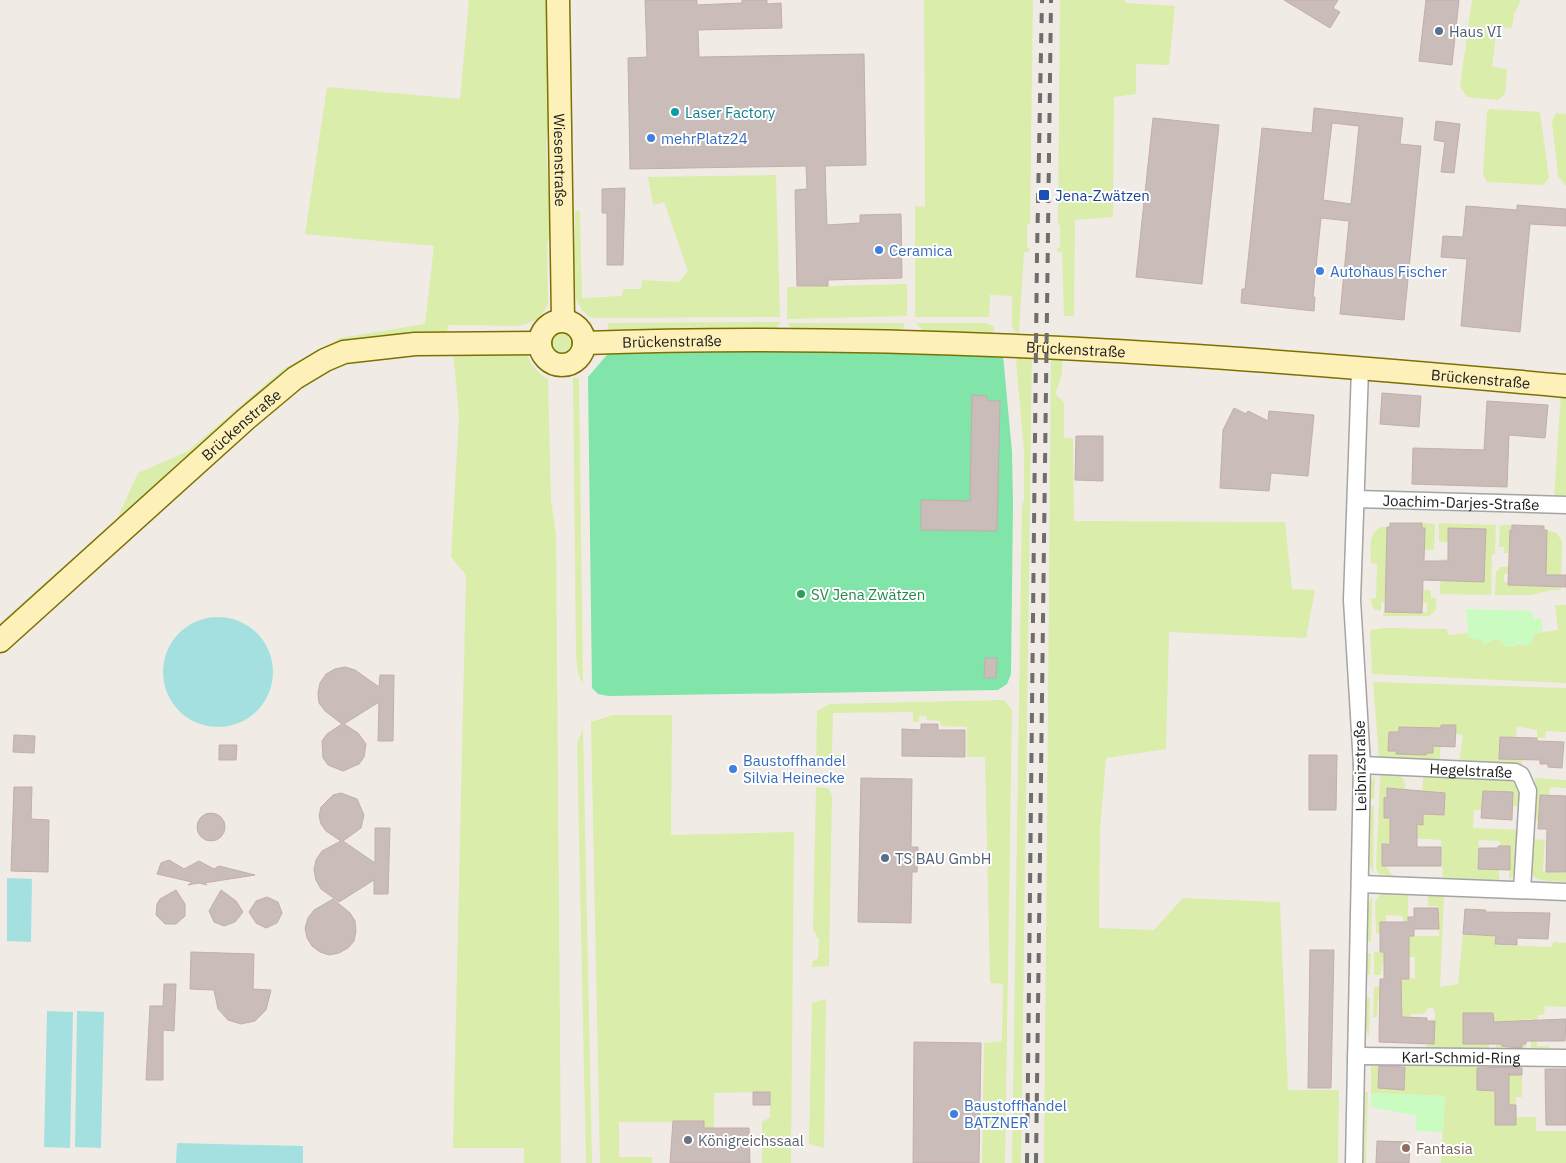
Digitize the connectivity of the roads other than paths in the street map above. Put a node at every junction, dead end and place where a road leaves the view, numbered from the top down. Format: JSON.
{"nodes":[{"id":1,"x":558,"y":0,"type":"edge"},
{"id":2,"x":563,"y":320,"type":"junction"},
{"id":3,"x":540,"y":343,"type":"junction"},
{"id":4,"x":584,"y":343,"type":"junction"},
{"id":5,"x":1360,"y":369,"type":"junction"},
{"id":6,"x":1566,"y":386,"type":"edge"},
{"id":7,"x":1356,"y":499,"type":"junction"},
{"id":8,"x":1566,"y":506,"type":"edge"},
{"id":9,"x":0,"y":640,"type":"edge"},
{"id":10,"x":1362,"y":765,"type":"junction"},
{"id":11,"x":1361,"y":884,"type":"junction"},
{"id":12,"x":1522,"y":890,"type":"junction"},
{"id":13,"x":1566,"y":892,"type":"edge"},
{"id":14,"x":1356,"y":1056,"type":"junction"},
{"id":15,"x":1566,"y":1058,"type":"edge"},
{"id":16,"x":1354,"y":1163,"type":"edge"}],
"edges":[{"from":1,"to":2,"type":"street","name":"Wiesenstraße"},
{"from":2,"to":3,"type":"street"},
{"from":2,"to":4,"type":"street"},
{"from":3,"to":4,"type":"street"},
{"from":3,"to":9,"type":"street","name":"Brückenstraße"},
{"from":4,"to":5,"type":"street","name":"Brückenstraße"},
{"from":5,"to":6,"type":"street","name":"Brückenstraße"},
{"from":5,"to":7,"type":"street","name":"Leibnizstraße"},
{"from":7,"to":8,"type":"street","name":"Joachim-Darjes-Straße"},
{"from":7,"to":10,"type":"street","name":"Leibnizstraße"},
{"from":10,"to":11,"type":"street","name":"Leibnizstraße"},
{"from":10,"to":12,"type":"street","name":"Hegelstraße"},
{"from":11,"to":12,"type":"street"},
{"from":11,"to":14,"type":"street","name":"Leibnizstraße"},
{"from":12,"to":13,"type":"street"},
{"from":14,"to":15,"type":"street","name":"Karl-Schmid-Ring"},
{"from":14,"to":16,"type":"street","name":"Leibnizstraße"}]}
